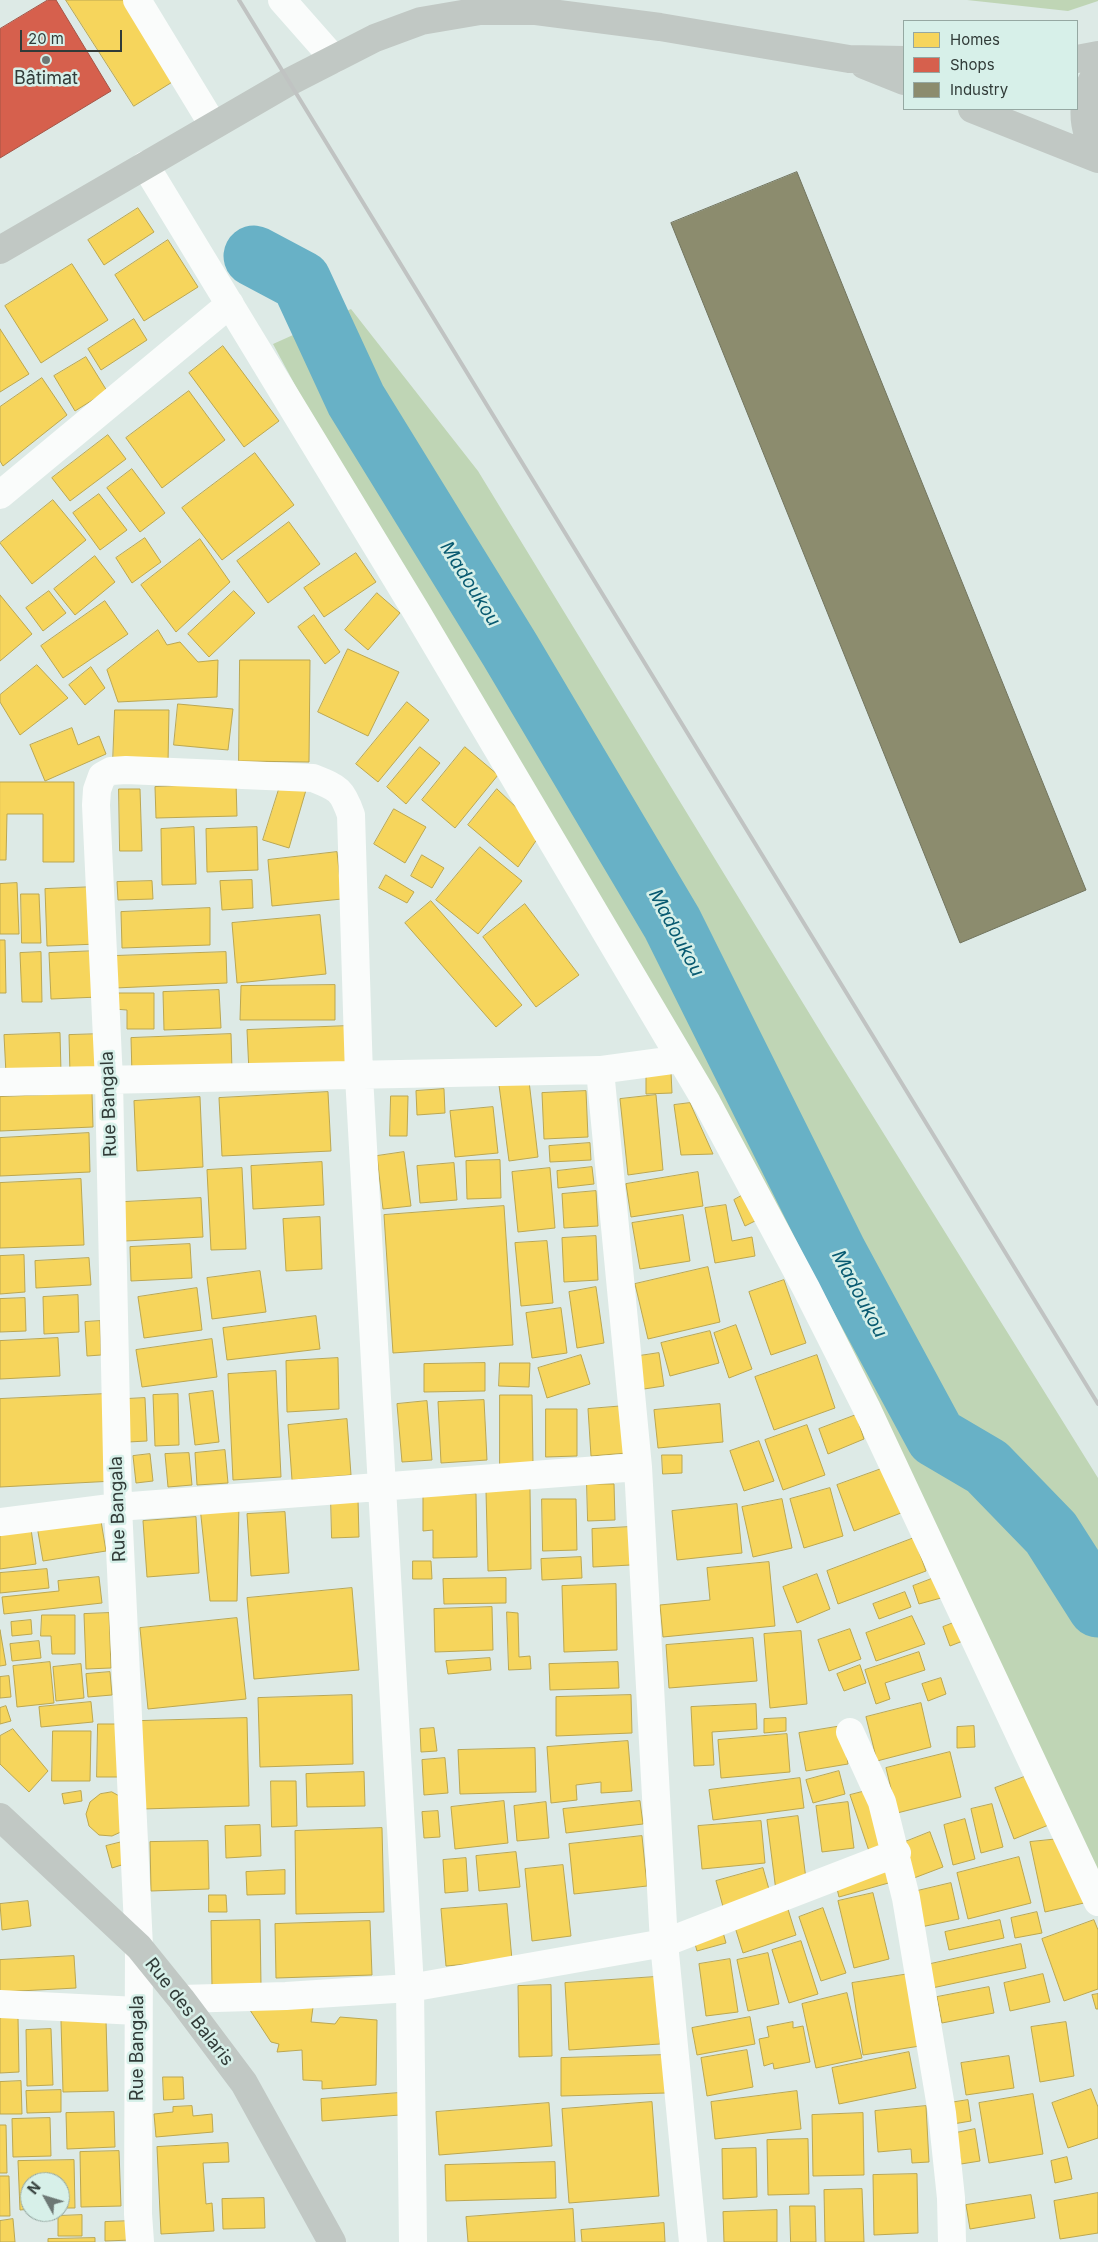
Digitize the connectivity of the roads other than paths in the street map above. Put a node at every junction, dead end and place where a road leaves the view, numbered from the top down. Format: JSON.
{"nodes":[{"id":1,"x":138,"y":0,"type":"edge"},
{"id":2,"x":282,"y":0,"type":"edge"},
{"id":3,"x":1098,"y":55,"type":"edge"},
{"id":4,"x":849,"y":59,"type":"junction"},
{"id":5,"x":1078,"y":59,"type":"edge"},
{"id":6,"x":334,"y":60,"type":"junction"},
{"id":7,"x":903,"y":60,"type":"edge"},
{"id":8,"x":1098,"y":71,"type":"edge"},
{"id":9,"x":903,"y":81,"type":"edge"},
{"id":10,"x":975,"y":110,"type":"edge"},
{"id":11,"x":213,"y":125,"type":"junction"},
{"id":12,"x":1098,"y":152,"type":"edge"},
{"id":13,"x":1098,"y":159,"type":"edge"},
{"id":14,"x":145,"y":165,"type":"junction"},
{"id":15,"x":0,"y":250,"type":"edge"},
{"id":16,"x":230,"y":304,"type":"junction"},
{"id":17,"x":0,"y":495,"type":"edge"},
{"id":18,"x":681,"y":1059,"type":"junction"},
{"id":19,"x":600,"y":1070,"type":"junction"},
{"id":20,"x":359,"y":1076,"type":"junction"},
{"id":21,"x":109,"y":1081,"type":"junction"},
{"id":22,"x":0,"y":1082,"type":"edge"},
{"id":23,"x":638,"y":1467,"type":"junction"},
{"id":24,"x":381,"y":1485,"type":"junction"},
{"id":25,"x":118,"y":1507,"type":"junction"},
{"id":26,"x":0,"y":1522,"type":"edge"},
{"id":27,"x":850,"y":1732,"type":"dead end"},
{"id":28,"x":0,"y":1817,"type":"edge"},
{"id":29,"x":897,"y":1853,"type":"junction"},
{"id":30,"x":1098,"y":1902,"type":"edge"},
{"id":31,"x":664,"y":1943,"type":"junction"},
{"id":32,"x":139,"y":1947,"type":"junction"},
{"id":33,"x":410,"y":1988,"type":"junction"},
{"id":34,"x":181,"y":1999,"type":"junction"},
{"id":35,"x":0,"y":2004,"type":"edge"},
{"id":36,"x":137,"y":2011,"type":"junction"},
{"id":37,"x":140,"y":2242,"type":"edge"},
{"id":38,"x":332,"y":2242,"type":"edge"},
{"id":39,"x":413,"y":2242,"type":"edge"},
{"id":40,"x":694,"y":2242,"type":"edge"},
{"id":41,"x":952,"y":2242,"type":"edge"}],
"edges":[{"from":1,"to":11,"type":"street"},
{"from":2,"to":6,"type":"street"},
{"from":3,"to":5,"type":"main road"},
{"from":4,"to":6,"type":"main road"},
{"from":4,"to":7,"type":"main road"},
{"from":4,"to":9,"type":"main road"},
{"from":6,"to":11,"type":"main road"},
{"from":8,"to":12,"type":"main road"},
{"from":10,"to":13,"type":"main road"},
{"from":11,"to":14,"type":"main road"},
{"from":14,"to":15,"type":"main road"},
{"from":14,"to":16,"type":"street"},
{"from":16,"to":17,"type":"street"},
{"from":16,"to":18,"type":"street"},
{"from":18,"to":19,"type":"street"},
{"from":18,"to":30,"type":"street"},
{"from":19,"to":20,"type":"street"},
{"from":19,"to":23,"type":"street"},
{"from":20,"to":21,"type":"street"},
{"from":20,"to":21,"type":"street","name":"Rue Bangala"},
{"from":20,"to":24,"type":"street"},
{"from":21,"to":22,"type":"street"},
{"from":21,"to":25,"type":"street","name":"Rue Bangala"},
{"from":23,"to":24,"type":"street"},
{"from":23,"to":31,"type":"street"},
{"from":24,"to":25,"type":"street"},
{"from":24,"to":33,"type":"street"},
{"from":25,"to":26,"type":"street"},
{"from":25,"to":32,"type":"street","name":"Rue Bangala"},
{"from":27,"to":29,"type":"street"},
{"from":28,"to":32,"type":"main road","name":"Rue des Balaris"},
{"from":29,"to":31,"type":"street"},
{"from":29,"to":41,"type":"street"},
{"from":31,"to":33,"type":"street"},
{"from":31,"to":40,"type":"street"},
{"from":32,"to":34,"type":"main road","name":"Rue des Balaris"},
{"from":32,"to":36,"type":"street","name":"Rue Bangala"},
{"from":33,"to":34,"type":"street"},
{"from":33,"to":39,"type":"street"},
{"from":34,"to":38,"type":"main road","name":"Rue des Balaris"},
{"from":35,"to":36,"type":"street"},
{"from":36,"to":37,"type":"street","name":"Rue Bangala"}]}
